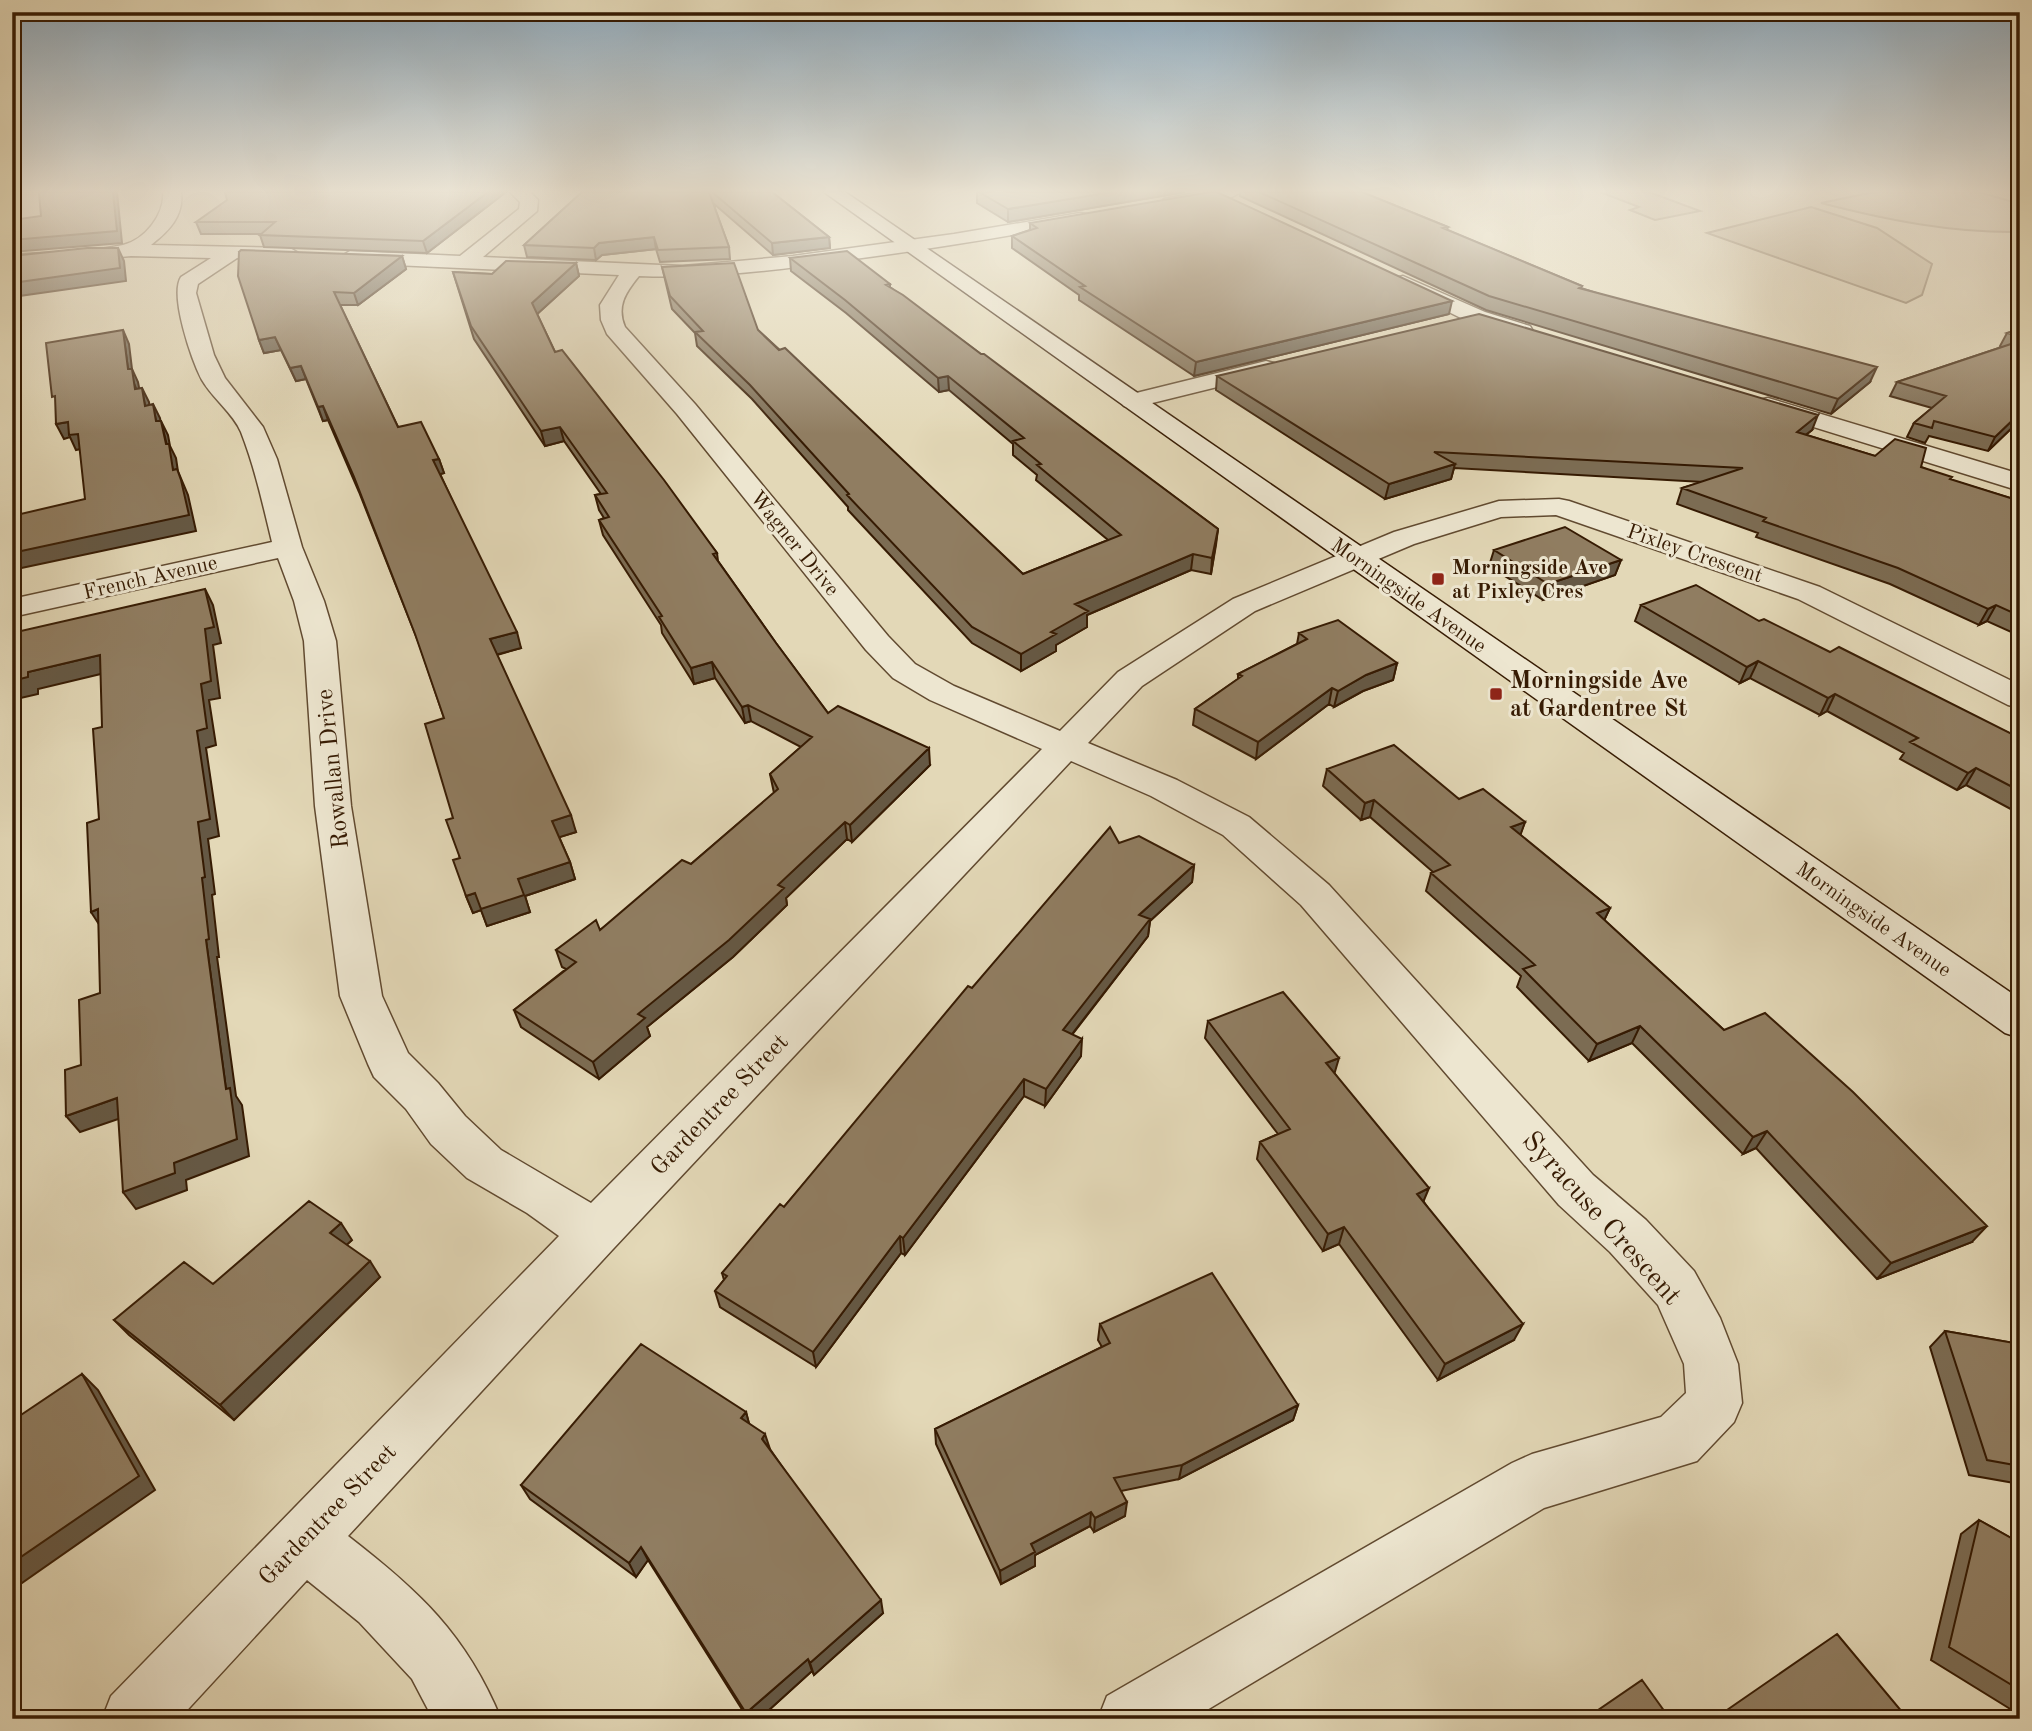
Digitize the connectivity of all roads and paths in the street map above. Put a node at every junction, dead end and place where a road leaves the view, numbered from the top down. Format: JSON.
{"nodes":[{"id":1,"x":201,"y":273,"type":"edge"},
{"id":2,"x":632,"y":273,"type":"edge"},
{"id":3,"x":947,"y":273,"type":"edge"},
{"id":4,"x":1384,"y":273,"type":"edge"},
{"id":5,"x":1477,"y":317,"type":"junction"},
{"id":6,"x":1448,"y":324,"type":"edge"},
{"id":7,"x":1544,"y":337,"type":"edge"},
{"id":8,"x":1289,"y":362,"type":"edge"},
{"id":9,"x":1745,"y":398,"type":"edge"},
{"id":10,"x":1132,"y":401,"type":"junction"},
{"id":11,"x":2020,"y":483,"type":"edge"},
{"id":12,"x":288,"y":547,"type":"junction"},
{"id":13,"x":1355,"y":557,"type":"junction"},
{"id":14,"x":12,"y":608,"type":"edge"},
{"id":15,"x":2020,"y":698,"type":"edge"},
{"id":16,"x":1065,"y":745,"type":"junction"},
{"id":17,"x":2020,"y":1021,"type":"edge"},
{"id":18,"x":595,"y":1233,"type":"junction"},
{"id":19,"x":304,"y":1539,"type":"junction"},
{"id":20,"x":134,"y":1719,"type":"edge"},
{"id":21,"x":469,"y":1719,"type":"edge"},
{"id":22,"x":1130,"y":1719,"type":"edge"}],
"edges":[{"from":1,"to":12,"type":"street","name":"Rowallan Drive"},
{"from":2,"to":16,"type":"street","name":"Wagner Drive"},
{"from":3,"to":10,"type":"street","name":"Morningside Avenue"},
{"from":4,"to":5,"type":"street"},
{"from":5,"to":6,"type":"street"},
{"from":5,"to":7,"type":"street"},
{"from":8,"to":10,"type":"street"},
{"from":9,"to":11,"type":"street"},
{"from":10,"to":13,"type":"street","name":"Morningside Avenue"},
{"from":12,"to":14,"type":"street","name":"French Avenue"},
{"from":12,"to":18,"type":"street","name":"Rowallan Drive"},
{"from":13,"to":15,"type":"street","name":"Pixley Crescent"},
{"from":13,"to":16,"type":"street","name":"Gardentree Street"},
{"from":13,"to":17,"type":"street","name":"Morningside Avenue"},
{"from":16,"to":18,"type":"street","name":"Gardentree Street"},
{"from":16,"to":22,"type":"street","name":"Syracuse Crescent"},
{"from":18,"to":19,"type":"street","name":"Gardentree Street"},
{"from":19,"to":20,"type":"street","name":"Gardentree Street"},
{"from":19,"to":21,"type":"street"}]}
